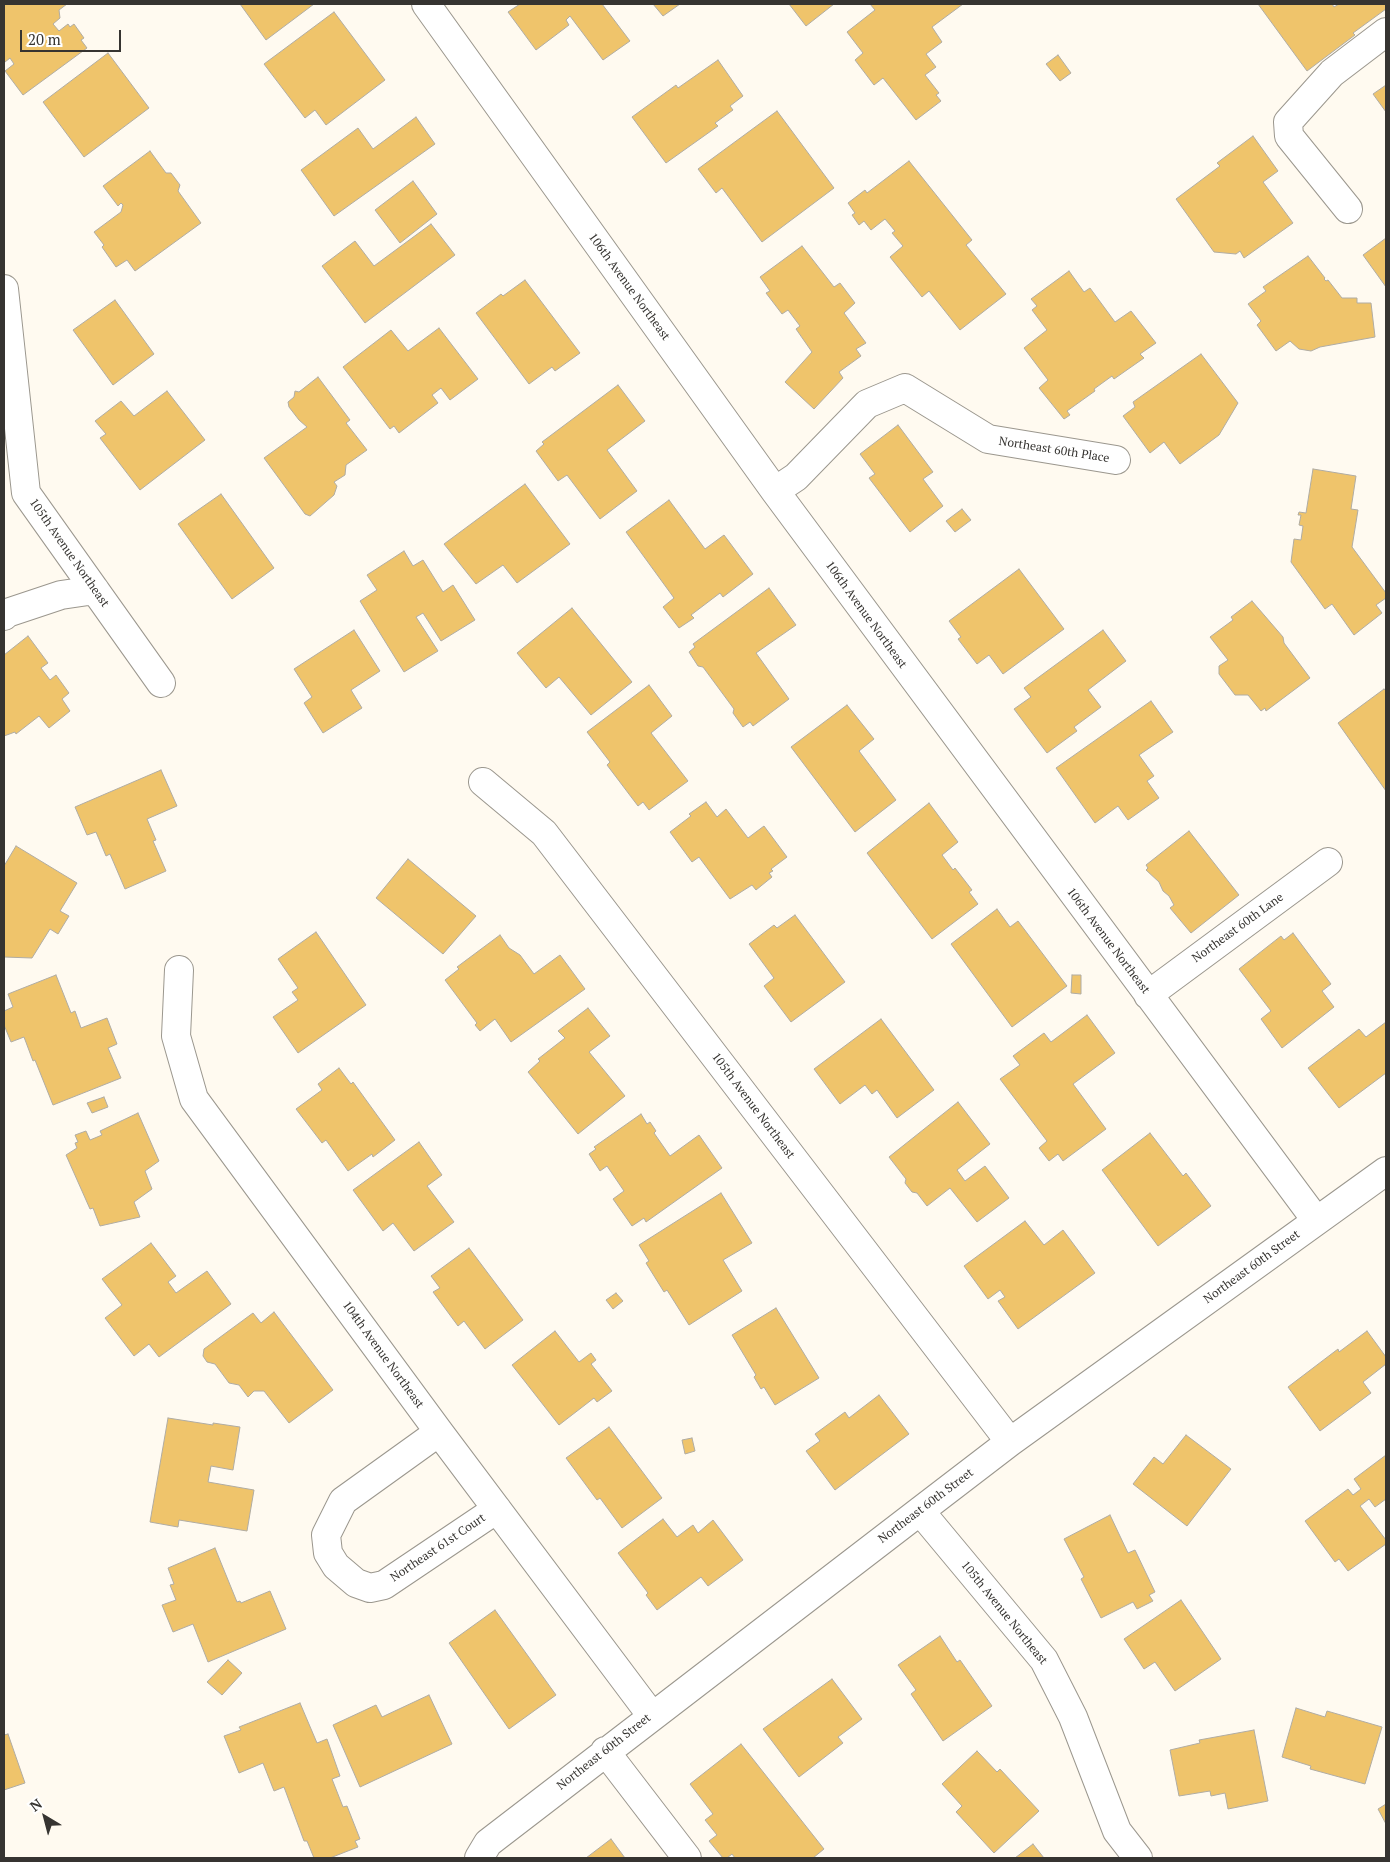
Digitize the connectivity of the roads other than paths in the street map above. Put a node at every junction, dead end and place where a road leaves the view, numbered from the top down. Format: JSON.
{"nodes":[{"id":1,"x":426,"y":4,"type":"edge"},
{"id":2,"x":1386,"y":32,"type":"edge"},
{"id":3,"x":1348,"y":209,"type":"dead end"},
{"id":4,"x":4,"y":289,"type":"edge"},
{"id":5,"x":1116,"y":460,"type":"dead end"},
{"id":6,"x":775,"y":491,"type":"junction"},
{"id":7,"x":95,"y":590,"type":"junction"},
{"id":8,"x":4,"y":616,"type":"edge"},
{"id":9,"x":161,"y":683,"type":"dead end"},
{"id":10,"x":483,"y":782,"type":"dead end"},
{"id":11,"x":1328,"y":862,"type":"dead end"},
{"id":12,"x":179,"y":970,"type":"dead end"},
{"id":13,"x":1148,"y":995,"type":"junction"},
{"id":14,"x":1386,"y":1171,"type":"edge"},
{"id":15,"x":1316,"y":1220,"type":"junction"},
{"id":16,"x":439,"y":1432,"type":"junction"},
{"id":17,"x":1010,"y":1442,"type":"junction"},
{"id":18,"x":497,"y":1509,"type":"junction"},
{"id":19,"x":920,"y":1511,"type":"junction"},
{"id":20,"x":652,"y":1716,"type":"junction"},
{"id":21,"x":605,"y":1752,"type":"junction"},
{"id":22,"x":479,"y":1858,"type":"edge"},
{"id":23,"x":687,"y":1858,"type":"edge"},
{"id":24,"x":1138,"y":1858,"type":"edge"}],
"edges":[{"from":1,"to":6,"type":"street","name":"106th Avenue Northeast"},
{"from":2,"to":3,"type":"street"},
{"from":4,"to":7,"type":"street","name":"105th Avenue Northeast"},
{"from":5,"to":6,"type":"street","name":"Northeast 60th Place"},
{"from":6,"to":13,"type":"street","name":"106th Avenue Northeast"},
{"from":7,"to":8,"type":"street"},
{"from":7,"to":9,"type":"street","name":"105th Avenue Northeast"},
{"from":10,"to":17,"type":"street","name":"105th Avenue Northeast"},
{"from":11,"to":13,"type":"street","name":"Northeast 60th Lane"},
{"from":12,"to":16,"type":"street","name":"104th Avenue Northeast"},
{"from":13,"to":15,"type":"street","name":"106th Avenue Northeast"},
{"from":14,"to":15,"type":"street","name":"Northeast 60th Street"},
{"from":15,"to":17,"type":"street","name":"Northeast 60th Street"},
{"from":16,"to":18,"type":"street","name":"104th Avenue Northeast"},
{"from":16,"to":18,"type":"street","name":"Northeast 61st Court"},
{"from":17,"to":19,"type":"street","name":"Northeast 60th Street"},
{"from":18,"to":20,"type":"street","name":"104th Avenue Northeast"},
{"from":19,"to":20,"type":"street","name":"Northeast 60th Street"},
{"from":19,"to":24,"type":"street","name":"105th Avenue Northeast"},
{"from":20,"to":21,"type":"street","name":"Northeast 60th Street"},
{"from":21,"to":22,"type":"street","name":"Northeast 60th Street"},
{"from":21,"to":23,"type":"street"}]}
